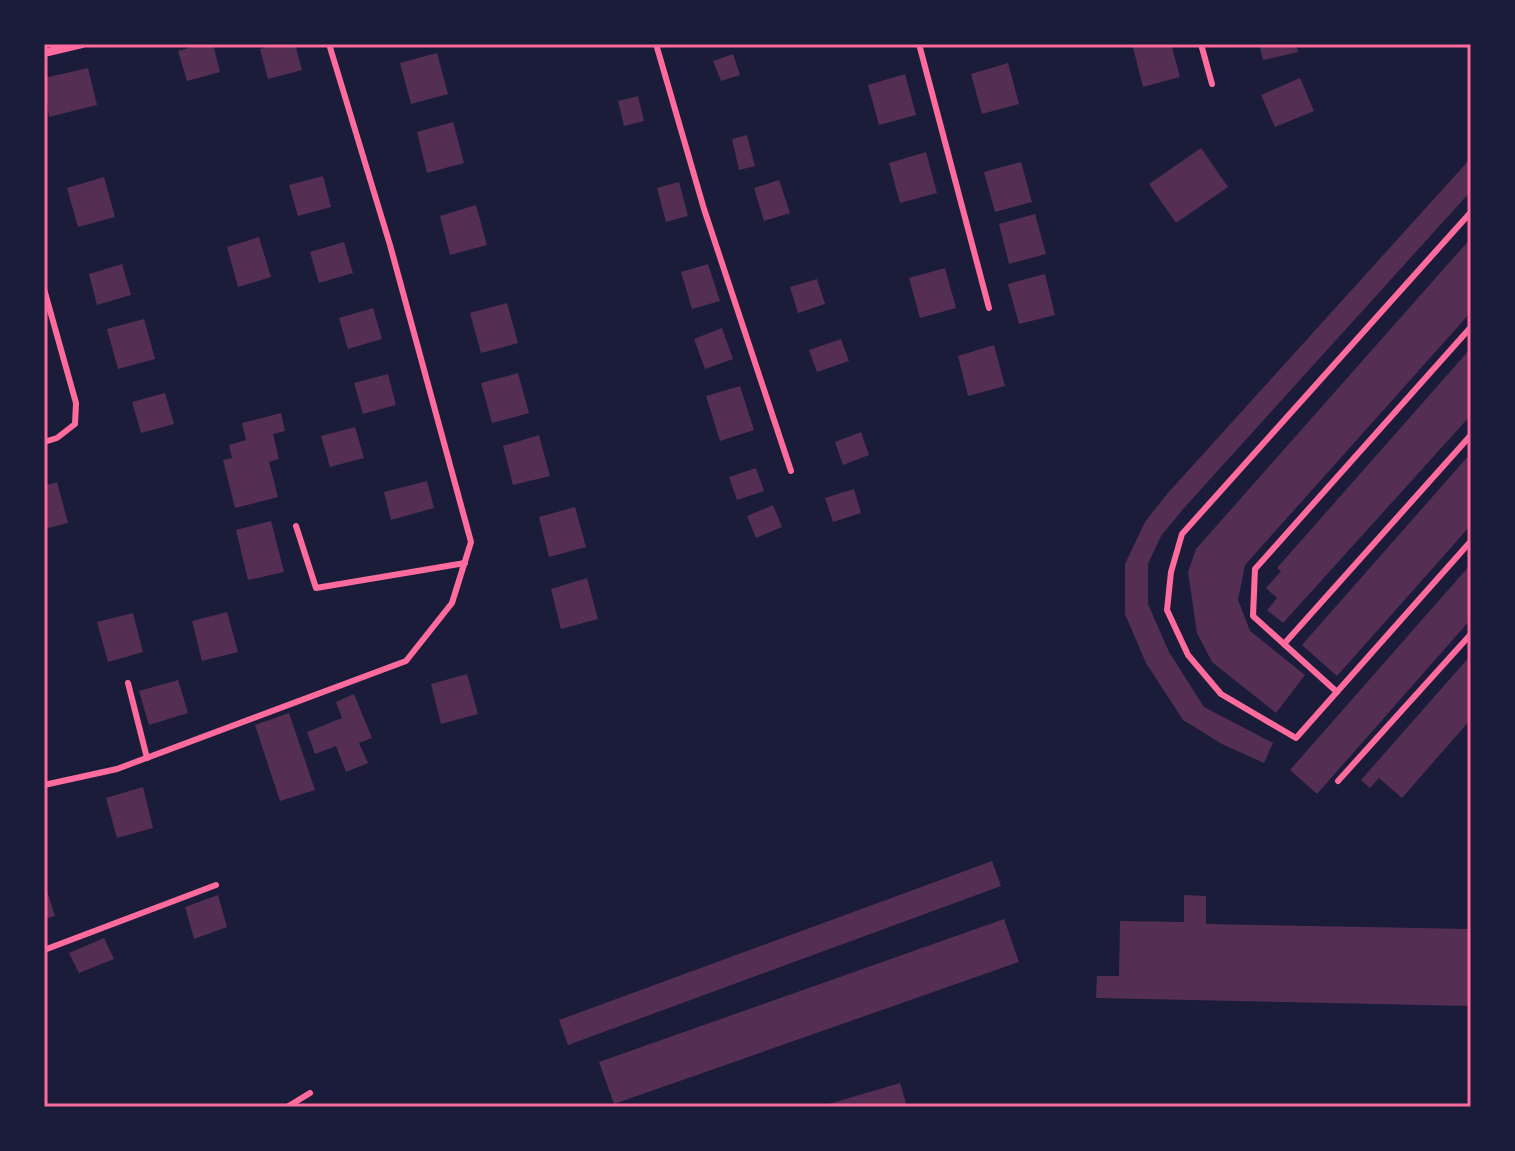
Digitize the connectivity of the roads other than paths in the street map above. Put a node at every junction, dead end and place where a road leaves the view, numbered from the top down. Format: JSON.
{"nodes":[{"id":1,"x":82,"y":44,"type":"edge"},
{"id":2,"x":329,"y":44,"type":"edge"},
{"id":3,"x":656,"y":44,"type":"edge"},
{"id":4,"x":919,"y":44,"type":"edge"},
{"id":5,"x":1201,"y":44,"type":"edge"},
{"id":6,"x":44,"y":53,"type":"edge"},
{"id":7,"x":1212,"y":84,"type":"dead end"},
{"id":8,"x":1471,"y":212,"type":"edge"},
{"id":9,"x":44,"y":289,"type":"edge"},
{"id":10,"x":989,"y":308,"type":"dead end"},
{"id":11,"x":1471,"y":327,"type":"edge"},
{"id":12,"x":1471,"y":435,"type":"edge"},
{"id":13,"x":44,"y":442,"type":"edge"},
{"id":14,"x":791,"y":471,"type":"dead end"},
{"id":15,"x":296,"y":526,"type":"dead end"},
{"id":16,"x":1471,"y":541,"type":"edge"},
{"id":17,"x":465,"y":563,"type":"junction"},
{"id":18,"x":1471,"y":634,"type":"edge"},
{"id":19,"x":1284,"y":644,"type":"junction"},
{"id":20,"x":128,"y":683,"type":"dead end"},
{"id":21,"x":1337,"y":692,"type":"junction"},
{"id":22,"x":147,"y":758,"type":"junction"},
{"id":23,"x":1338,"y":781,"type":"dead end"},
{"id":24,"x":44,"y":785,"type":"edge"},
{"id":25,"x":216,"y":885,"type":"dead end"},
{"id":26,"x":44,"y":950,"type":"edge"},
{"id":27,"x":310,"y":1093,"type":"dead end"},
{"id":28,"x":287,"y":1107,"type":"edge"}],
"edges":[{"from":1,"to":6,"type":"street"},
{"from":2,"to":17,"type":"lane"},
{"from":3,"to":14,"type":"lane"},
{"from":4,"to":10,"type":"lane"},
{"from":5,"to":7,"type":"lane"},
{"from":8,"to":21,"type":"lane"},
{"from":9,"to":13,"type":"lane"},
{"from":11,"to":19,"type":"lane"},
{"from":12,"to":19,"type":"lane"},
{"from":15,"to":17,"type":"lane"},
{"from":16,"to":21,"type":"lane"},
{"from":17,"to":22,"type":"lane"},
{"from":18,"to":23,"type":"lane"},
{"from":19,"to":21,"type":"lane"},
{"from":20,"to":22,"type":"lane"},
{"from":22,"to":24,"type":"lane"},
{"from":25,"to":26,"type":"lane"},
{"from":27,"to":28,"type":"lane"}]}
